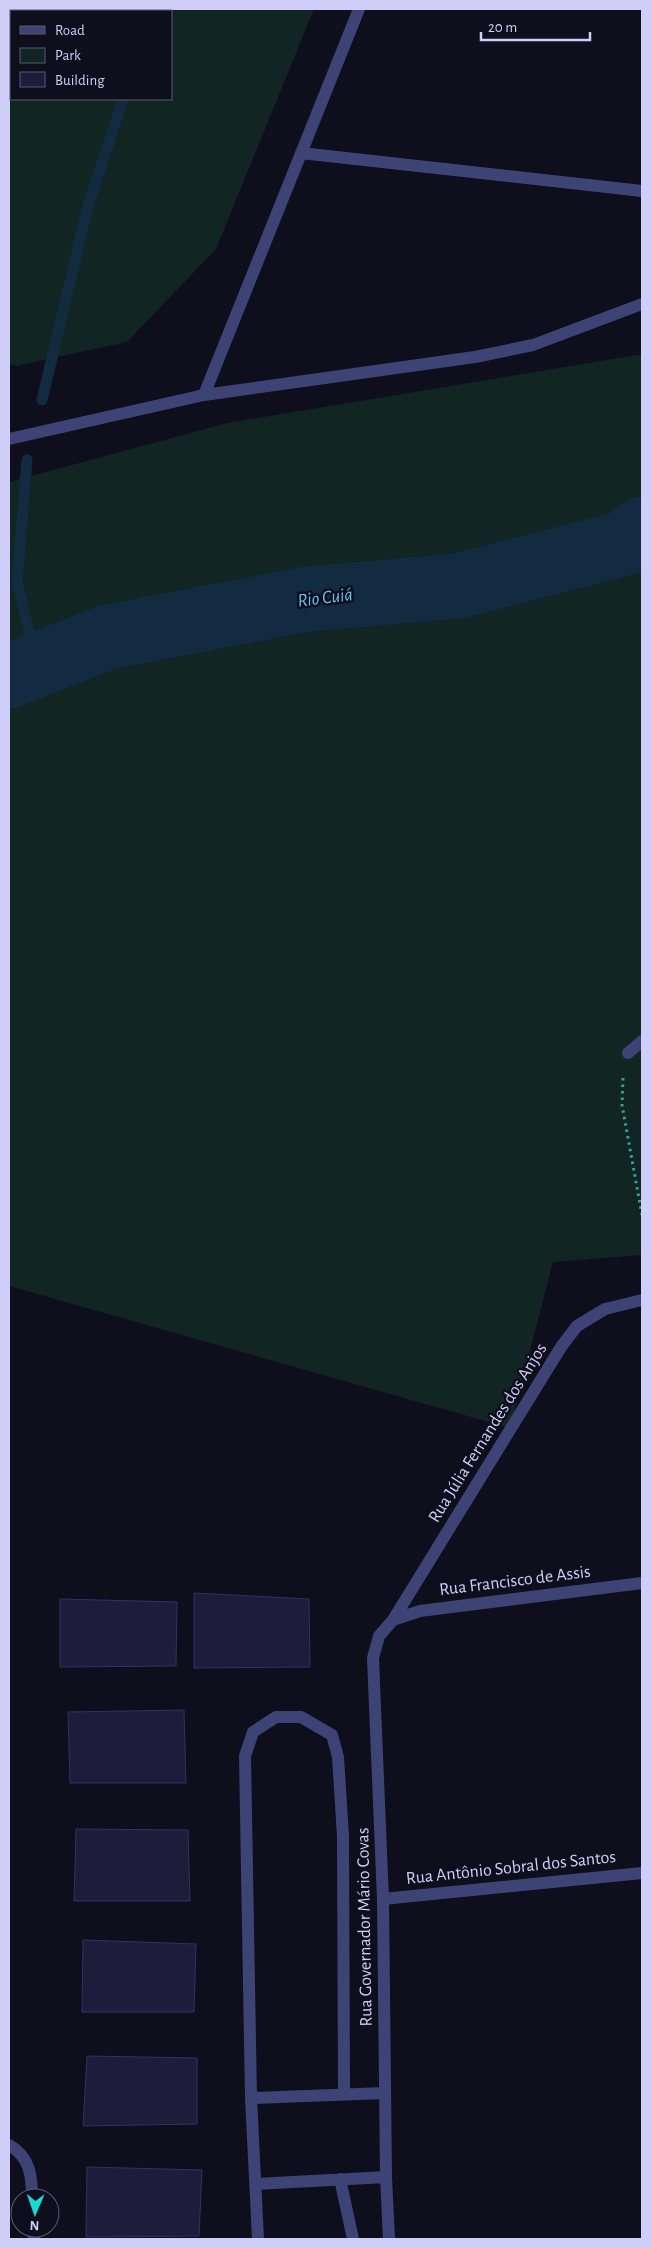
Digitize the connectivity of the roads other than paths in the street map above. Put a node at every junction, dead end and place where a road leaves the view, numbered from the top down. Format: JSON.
{"nodes":[{"id":1,"x":359,"y":9,"type":"edge"},
{"id":2,"x":301,"y":153,"type":"junction"},
{"id":3,"x":642,"y":191,"type":"edge"},
{"id":4,"x":642,"y":304,"type":"edge"},
{"id":5,"x":204,"y":395,"type":"junction"},
{"id":6,"x":9,"y":439,"type":"edge"},
{"id":7,"x":642,"y":1041,"type":"edge"},
{"id":8,"x":628,"y":1053,"type":"road end"},
{"id":9,"x":642,"y":1300,"type":"edge"},
{"id":10,"x":642,"y":1582,"type":"edge"},
{"id":11,"x":393,"y":1620,"type":"junction"},
{"id":12,"x":642,"y":1873,"type":"edge"},
{"id":13,"x":383,"y":1899,"type":"junction"},
{"id":14,"x":385,"y":2093,"type":"junction"},
{"id":15,"x":344,"y":2094,"type":"junction"},
{"id":16,"x":251,"y":2098,"type":"junction"},
{"id":17,"x":12,"y":2146,"type":"edge"},
{"id":18,"x":386,"y":2177,"type":"junction"},
{"id":19,"x":340,"y":2179,"type":"junction"},
{"id":20,"x":256,"y":2184,"type":"junction"},
{"id":21,"x":32,"y":2188,"type":"edge"},
{"id":22,"x":258,"y":2239,"type":"edge"},
{"id":23,"x":353,"y":2239,"type":"edge"},
{"id":24,"x":388,"y":2239,"type":"edge"}],
"edges":[{"from":1,"to":2,"type":"street"},
{"from":2,"to":3,"type":"street"},
{"from":2,"to":5,"type":"street"},
{"from":4,"to":5,"type":"street"},
{"from":5,"to":6,"type":"street"},
{"from":7,"to":8,"type":"street"},
{"from":9,"to":11,"type":"street","name":"Rua Júlia Fernandes dos Anjos"},
{"from":10,"to":11,"type":"street","name":"Rua Francisco de Assis"},
{"from":11,"to":13,"type":"street","name":"Rua Governador Mário Covas"},
{"from":12,"to":13,"type":"street","name":"Rua Antônio Sobral dos Santos"},
{"from":13,"to":14,"type":"street","name":"Rua Governador Mário Covas"},
{"from":14,"to":15,"type":"street"},
{"from":14,"to":18,"type":"street","name":"Rua Governador Mário Covas"},
{"from":15,"to":16,"type":"street"},
{"from":15,"to":16,"type":"street"},
{"from":16,"to":20,"type":"street"},
{"from":17,"to":21,"type":"street"},
{"from":18,"to":19,"type":"street"},
{"from":18,"to":24,"type":"street","name":"Rua Governador Mário Covas"},
{"from":19,"to":20,"type":"street"},
{"from":19,"to":23,"type":"street"},
{"from":20,"to":22,"type":"street"}]}
